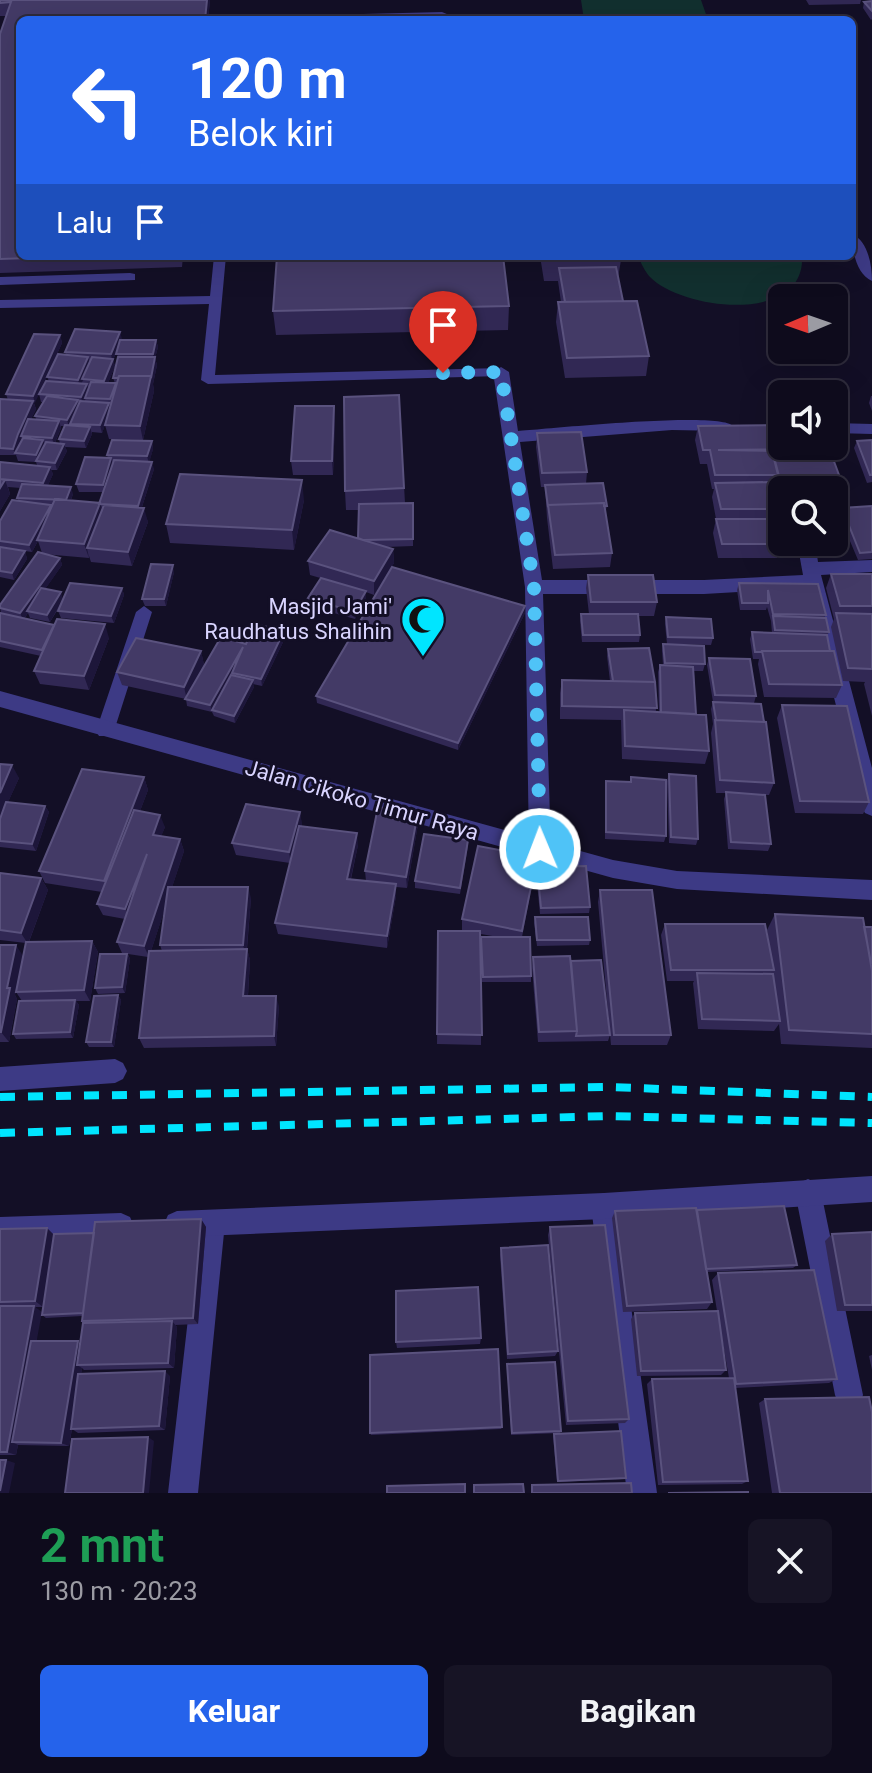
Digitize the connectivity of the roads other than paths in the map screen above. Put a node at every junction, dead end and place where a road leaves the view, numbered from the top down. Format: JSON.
{"nodes":[{"id":1,"x":402,"y":16,"type":"edge"},
{"id":2,"x":445,"y":16,"type":"edge"},
{"id":3,"x":856,"y":246,"type":"edge"},
{"id":4,"x":220,"y":260,"type":"edge"},
{"id":5,"x":130,"y":277,"type":"dead end"},
{"id":6,"x":872,"y":277,"type":"edge"},
{"id":7,"x":0,"y":281,"type":"edge"},
{"id":8,"x":216,"y":300,"type":"junction"},
{"id":9,"x":0,"y":304,"type":"edge"},
{"id":10,"x":501,"y":372,"type":"joint"},
{"id":11,"x":735,"y":427,"type":"edge"},
{"id":12,"x":848,"y":428,"type":"edge"},
{"id":13,"x":872,"y":429,"type":"edge"},
{"id":14,"x":509,"y":437,"type":"junction"},
{"id":15,"x":809,"y":556,"type":"edge"},
{"id":16,"x":872,"y":566,"type":"edge"},
{"id":17,"x":812,"y":575,"type":"junction"},
{"id":18,"x":534,"y":587,"type":"junction"},
{"id":19,"x":144,"y":612,"type":"edge"},
{"id":20,"x":0,"y":699,"type":"edge"},
{"id":21,"x":105,"y":731,"type":"junction"},
{"id":22,"x":872,"y":807,"type":"edge"},
{"id":23,"x":540,"y":849,"type":"junction"},
{"id":24,"x":872,"y":890,"type":"edge"},
{"id":25,"x":115,"y":1071,"type":"dead end"},
{"id":26,"x":0,"y":1079,"type":"edge"},
{"id":27,"x":872,"y":1189,"type":"edge"},
{"id":28,"x":808,"y":1192,"type":"junction"},
{"id":29,"x":604,"y":1206,"type":"junction"},
{"id":30,"x":212,"y":1223,"type":"junction"},
{"id":31,"x":0,"y":1230,"type":"edge"},
{"id":32,"x":849,"y":1395,"type":"edge"},
{"id":33,"x":183,"y":1493,"type":"edge"},
{"id":34,"x":642,"y":1493,"type":"edge"}],
"edges":[{"from":1,"to":2,"type":"lane"},
{"from":3,"to":6,"type":"street"},
{"from":4,"to":8,"type":"lane"},
{"from":5,"to":7,"type":"lane"},
{"from":8,"to":9,"type":"lane"},
{"from":8,"to":10,"type":"lane"},
{"from":10,"to":14,"type":"street"},
{"from":11,"to":14,"type":"street"},
{"from":12,"to":13,"type":"street"},
{"from":14,"to":18,"type":"street"},
{"from":15,"to":17,"type":"street"},
{"from":16,"to":17,"type":"street"},
{"from":17,"to":18,"type":"street"},
{"from":17,"to":22,"type":"street"},
{"from":18,"to":23,"type":"street"},
{"from":19,"to":21,"type":"lane"},
{"from":20,"to":21,"type":"street","name":"Jalan Cikoko Timur Raya"},
{"from":21,"to":23,"type":"street","name":"Jalan Cikoko Timur Raya"},
{"from":23,"to":24,"type":"street","name":"Jalan Cikoko Timur Raya"},
{"from":25,"to":26,"type":"street"},
{"from":27,"to":28,"type":"street"},
{"from":28,"to":29,"type":"street"},
{"from":28,"to":32,"type":"street"},
{"from":29,"to":30,"type":"street"},
{"from":29,"to":34,"type":"street"},
{"from":30,"to":31,"type":"street"},
{"from":30,"to":33,"type":"street"}]}
